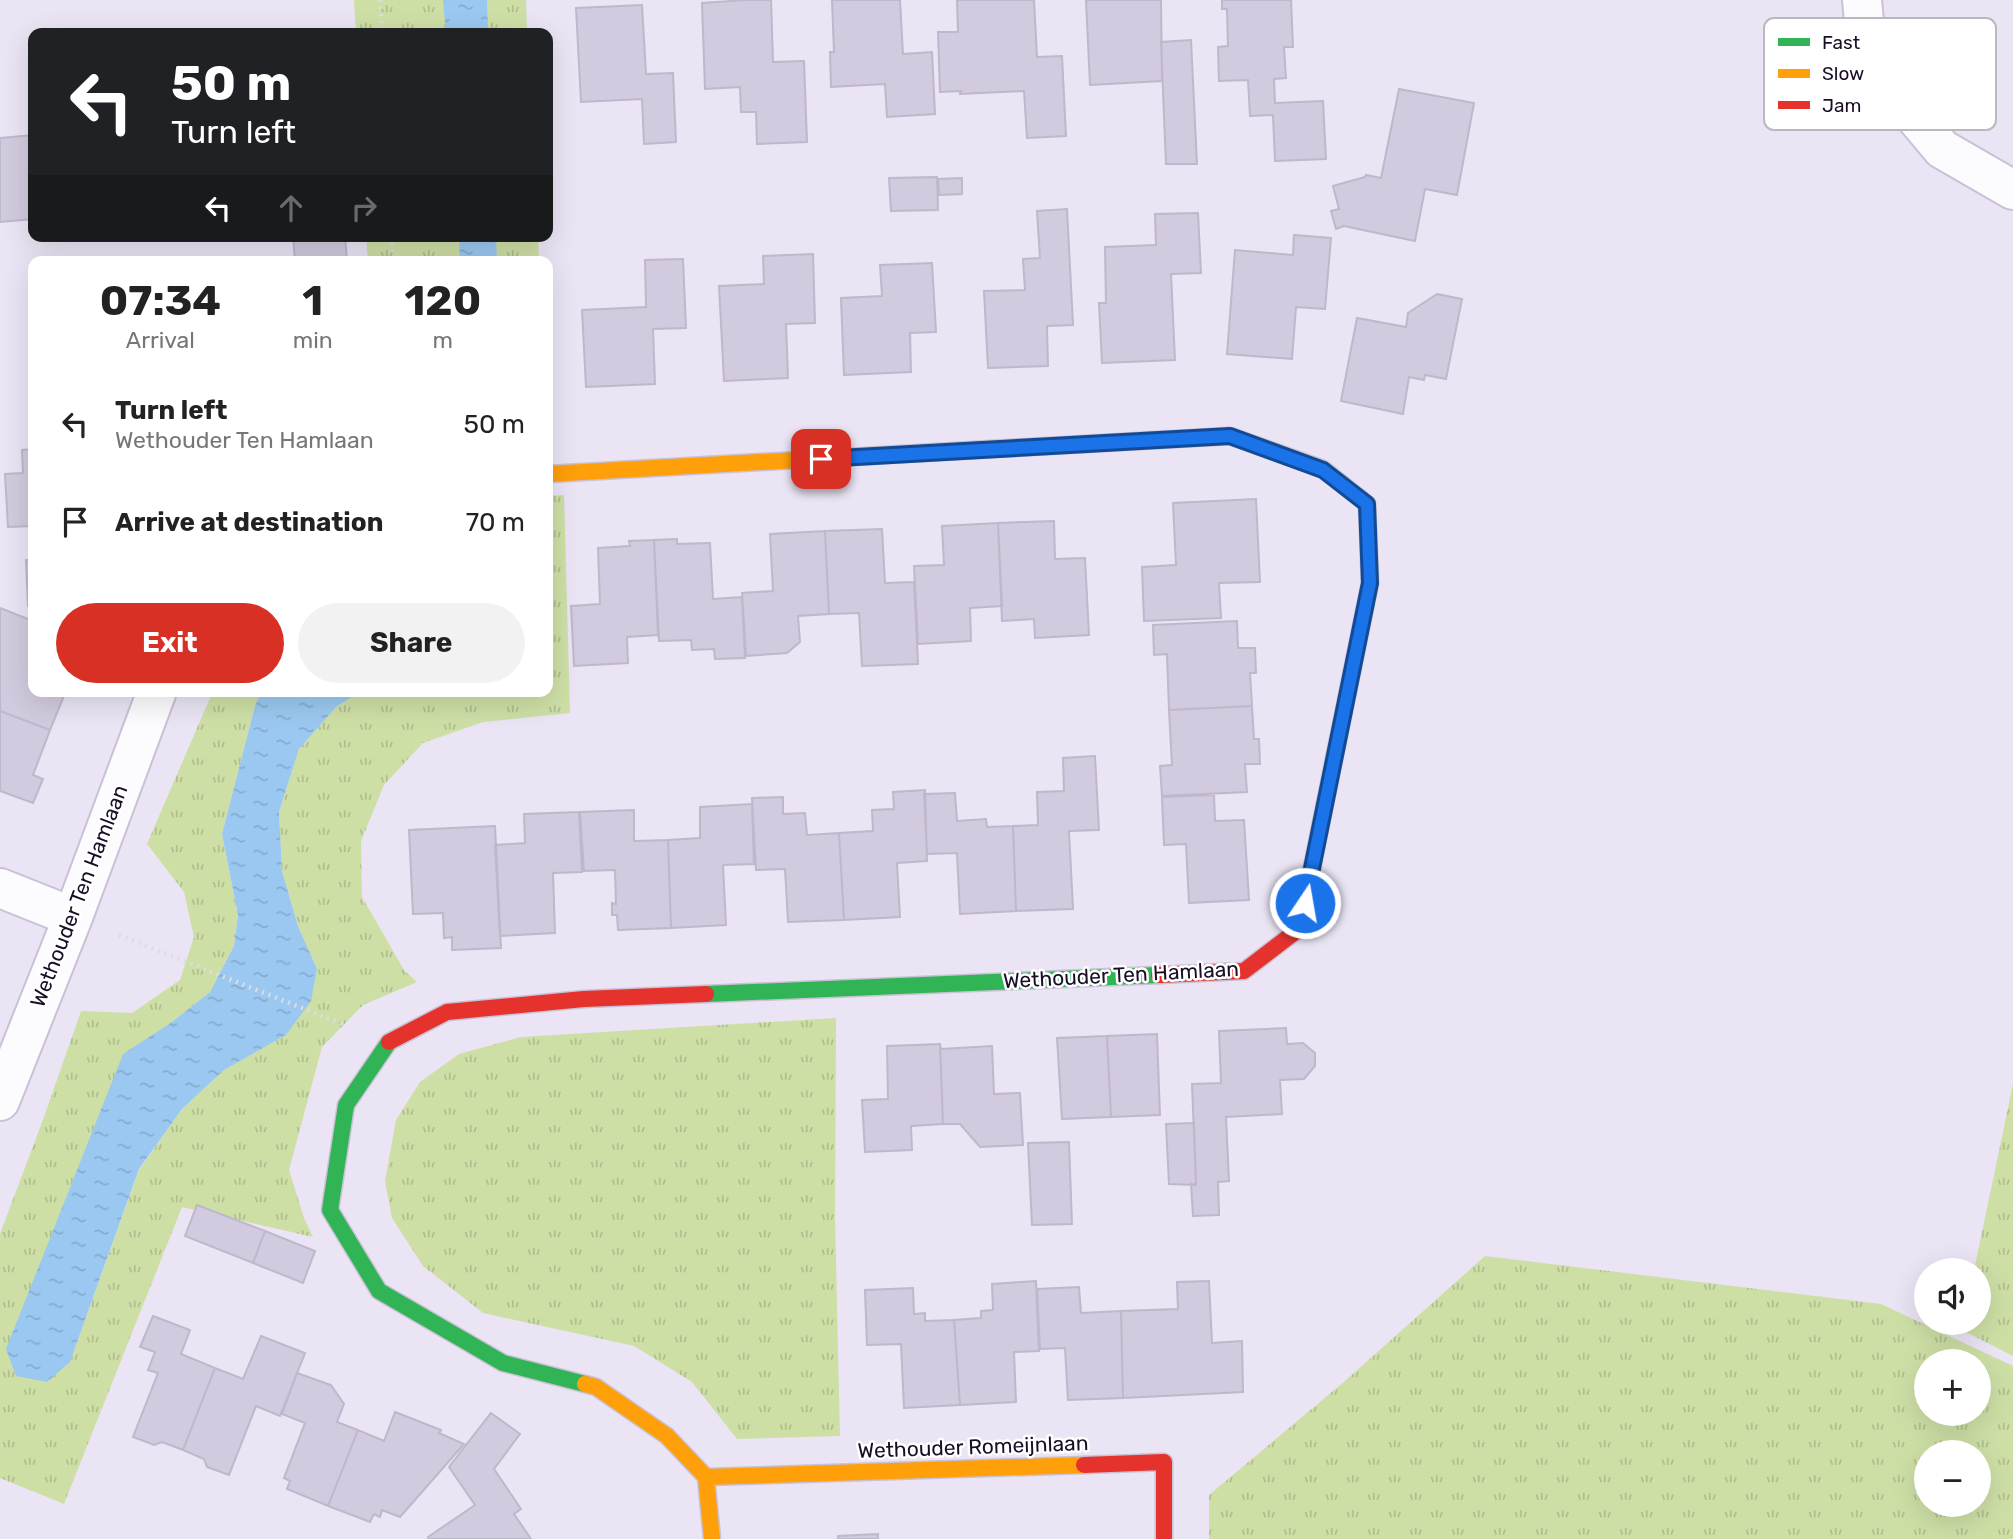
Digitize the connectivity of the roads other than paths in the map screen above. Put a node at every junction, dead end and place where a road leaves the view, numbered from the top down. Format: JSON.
{"nodes":[{"id":1,"x":1862,"y":0,"type":"edge"},
{"id":2,"x":1864,"y":18,"type":"edge"},
{"id":3,"x":1926,"y":130,"type":"edge"},
{"id":4,"x":2013,"y":190,"type":"edge"},
{"id":5,"x":553,"y":474,"type":"edge"},
{"id":6,"x":155,"y":697,"type":"edge"},
{"id":7,"x":0,"y":888,"type":"edge"},
{"id":8,"x":72,"y":917,"type":"junction"},
{"id":9,"x":0,"y":1101,"type":"edge"},
{"id":10,"x":706,"y":1477,"type":"junction"},
{"id":11,"x":712,"y":1539,"type":"edge"},
{"id":12,"x":1164,"y":1539,"type":"edge"}],
"edges":[{"from":1,"to":2,"type":"street"},
{"from":3,"to":4,"type":"street"},
{"from":5,"to":10,"type":"street","name":"Wethouder Ten Hamlaan"},
{"from":6,"to":8,"type":"street","name":"Wethouder Ten Hamlaan"},
{"from":7,"to":8,"type":"street"},
{"from":8,"to":9,"type":"street","name":"Wethouder Ten Hamlaan"},
{"from":10,"to":11,"type":"street"},
{"from":10,"to":12,"type":"street","name":"Wethouder Romeijnlaan"}]}
